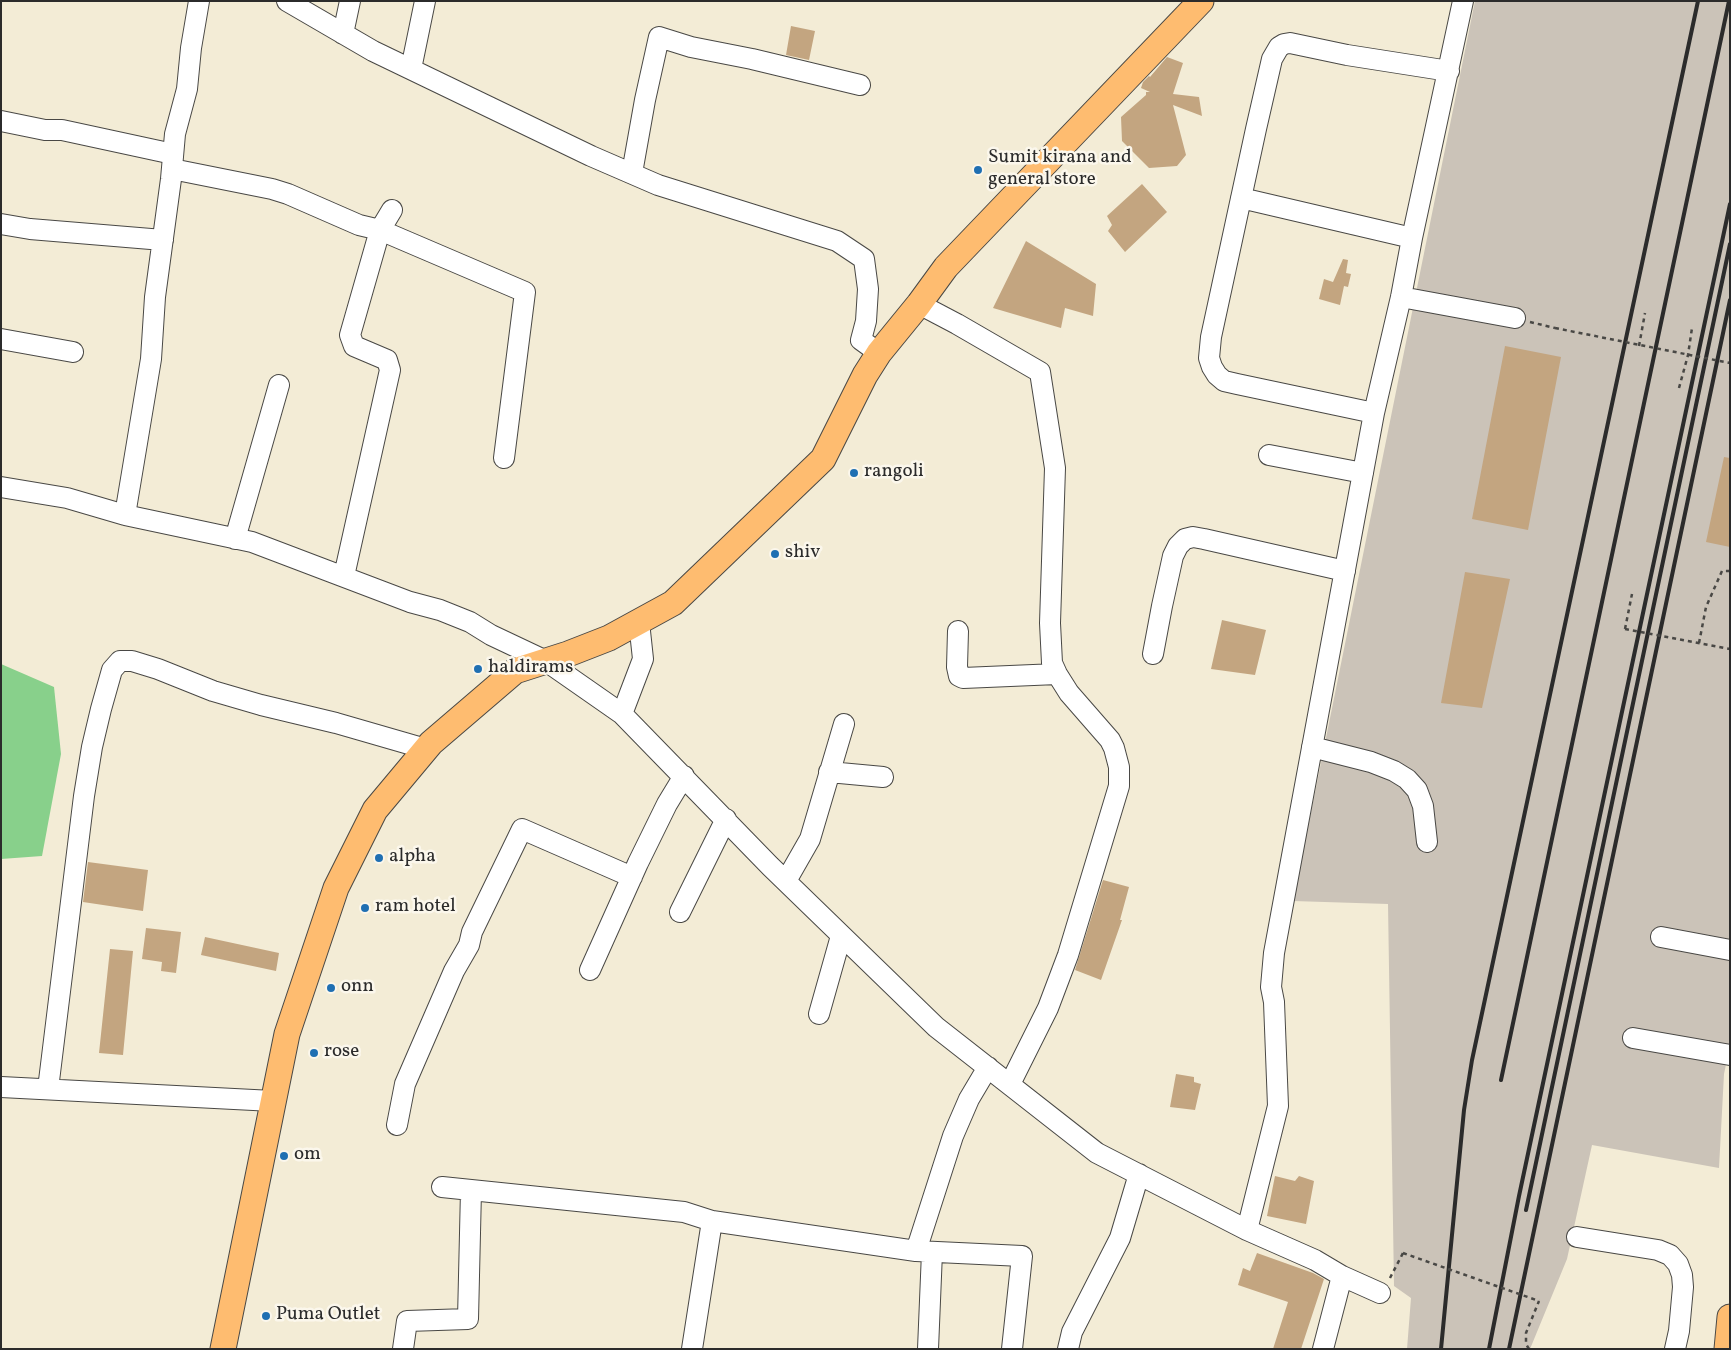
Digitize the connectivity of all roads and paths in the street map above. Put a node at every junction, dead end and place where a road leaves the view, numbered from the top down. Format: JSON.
{"nodes":[{"id":1,"x":200,"y":1,"type":"edge"},
{"id":2,"x":287,"y":1,"type":"edge"},
{"id":3,"x":350,"y":1,"type":"edge"},
{"id":4,"x":425,"y":1,"type":"edge"},
{"id":5,"x":1201,"y":1,"type":"edge"},
{"id":6,"x":1463,"y":1,"type":"edge"},
{"id":7,"x":343,"y":34,"type":"junction"},
{"id":8,"x":411,"y":69,"type":"junction"},
{"id":9,"x":1449,"y":71,"type":"junction"},
{"id":10,"x":860,"y":85,"type":"dead end"},
{"id":11,"x":1,"y":121,"type":"edge"},
{"id":12,"x":173,"y":161,"type":"junction"},
{"id":13,"x":632,"y":173,"type":"junction"},
{"id":14,"x":1241,"y":198,"type":"junction"},
{"id":15,"x":392,"y":210,"type":"dead end"},
{"id":16,"x":1,"y":224,"type":"edge"},
{"id":17,"x":380,"y":230,"type":"junction"},
{"id":18,"x":1412,"y":238,"type":"junction"},
{"id":19,"x":163,"y":240,"type":"junction"},
{"id":20,"x":1401,"y":297,"type":"junction"},
{"id":21,"x":919,"y":304,"type":"junction"},
{"id":22,"x":1645,"y":313,"type":"dead end"},
{"id":23,"x":1515,"y":318,"type":"joint"},
{"id":24,"x":1692,"y":328,"type":"dead end"},
{"id":25,"x":1,"y":339,"type":"edge"},
{"id":26,"x":1639,"y":346,"type":"junction"},
{"id":27,"x":72,"y":352,"type":"dead end"},
{"id":28,"x":880,"y":353,"type":"junction"},
{"id":29,"x":1688,"y":355,"type":"junction"},
{"id":30,"x":1730,"y":364,"type":"edge"},
{"id":31,"x":280,"y":385,"type":"dead end"},
{"id":32,"x":1679,"y":388,"type":"dead end"},
{"id":33,"x":1374,"y":413,"type":"junction"},
{"id":34,"x":1269,"y":455,"type":"dead end"},
{"id":35,"x":504,"y":458,"type":"dead end"},
{"id":36,"x":1363,"y":473,"type":"junction"},
{"id":37,"x":1,"y":487,"type":"edge"},
{"id":38,"x":125,"y":515,"type":"junction"},
{"id":39,"x":235,"y":539,"type":"junction"},
{"id":40,"x":1345,"y":571,"type":"junction"},
{"id":41,"x":1730,"y":571,"type":"edge"},
{"id":42,"x":344,"y":576,"type":"junction"},
{"id":43,"x":1632,"y":594,"type":"dead end"},
{"id":44,"x":639,"y":622,"type":"junction"},
{"id":45,"x":958,"y":631,"type":"dead end"},
{"id":46,"x":1698,"y":644,"type":"junction"},
{"id":47,"x":1730,"y":650,"type":"edge"},
{"id":48,"x":1153,"y":654,"type":"dead end"},
{"id":49,"x":546,"y":661,"type":"junction"},
{"id":50,"x":1057,"y":674,"type":"junction"},
{"id":51,"x":622,"y":714,"type":"junction"},
{"id":52,"x":844,"y":724,"type":"dead end"},
{"id":53,"x":1312,"y":747,"type":"junction"},
{"id":54,"x":426,"y":749,"type":"junction"},
{"id":55,"x":829,"y":772,"type":"junction"},
{"id":56,"x":684,"y":776,"type":"junction"},
{"id":57,"x":883,"y":777,"type":"dead end"},
{"id":58,"x":726,"y":820,"type":"junction"},
{"id":59,"x":1427,"y":842,"type":"dead end"},
{"id":60,"x":632,"y":877,"type":"junction"},
{"id":61,"x":786,"y":881,"type":"junction"},
{"id":62,"x":680,"y":912,"type":"dead end"},
{"id":63,"x":841,"y":936,"type":"junction"},
{"id":64,"x":1661,"y":938,"type":"dead end"},
{"id":65,"x":1730,"y":950,"type":"edge"},
{"id":66,"x":590,"y":970,"type":"dead end"},
{"id":67,"x":819,"y":1014,"type":"dead end"},
{"id":68,"x":1633,"y":1038,"type":"dead end"},
{"id":69,"x":1730,"y":1055,"type":"edge"},
{"id":70,"x":988,"y":1067,"type":"junction"},
{"id":71,"x":1010,"y":1084,"type":"junction"},
{"id":72,"x":1,"y":1087,"type":"edge"},
{"id":73,"x":48,"y":1089,"type":"junction"},
{"id":74,"x":273,"y":1101,"type":"junction"},
{"id":75,"x":397,"y":1125,"type":"dead end"},
{"id":76,"x":1139,"y":1174,"type":"junction"},
{"id":77,"x":442,"y":1187,"type":"dead end"},
{"id":78,"x":471,"y":1190,"type":"junction"},
{"id":79,"x":712,"y":1221,"type":"junction"},
{"id":80,"x":1247,"y":1230,"type":"junction"},
{"id":81,"x":1577,"y":1237,"type":"dead end"},
{"id":82,"x":924,"y":1252,"type":"junction"},
{"id":83,"x":1342,"y":1276,"type":"junction"},
{"id":84,"x":1380,"y":1293,"type":"joint"},
{"id":85,"x":1730,"y":1317,"type":"edge"},
{"id":86,"x":223,"y":1349,"type":"edge"},
{"id":87,"x":403,"y":1349,"type":"edge"},
{"id":88,"x":692,"y":1349,"type":"edge"},
{"id":89,"x":928,"y":1349,"type":"edge"},
{"id":90,"x":1012,"y":1349,"type":"edge"},
{"id":91,"x":1068,"y":1349,"type":"edge"},
{"id":92,"x":1323,"y":1349,"type":"edge"},
{"id":93,"x":1529,"y":1349,"type":"edge"},
{"id":94,"x":1675,"y":1349,"type":"edge"},
{"id":95,"x":1726,"y":1349,"type":"edge"}],
"edges":[{"from":1,"to":12,"type":"street"},
{"from":2,"to":7,"type":"street"},
{"from":3,"to":7,"type":"street"},
{"from":4,"to":8,"type":"street"},
{"from":5,"to":21,"type":"main road"},
{"from":6,"to":9,"type":"street"},
{"from":7,"to":8,"type":"street"},
{"from":8,"to":13,"type":"street"},
{"from":9,"to":14,"type":"street"},
{"from":9,"to":18,"type":"street"},
{"from":10,"to":13,"type":"street"},
{"from":11,"to":12,"type":"street"},
{"from":12,"to":17,"type":"street"},
{"from":12,"to":19,"type":"street"},
{"from":13,"to":28,"type":"street"},
{"from":14,"to":18,"type":"street"},
{"from":14,"to":33,"type":"street"},
{"from":15,"to":17,"type":"street"},
{"from":16,"to":19,"type":"street"},
{"from":17,"to":35,"type":"street"},
{"from":17,"to":42,"type":"street"},
{"from":18,"to":20,"type":"street"},
{"from":19,"to":38,"type":"street"},
{"from":20,"to":23,"type":"street"},
{"from":20,"to":33,"type":"street"},
{"from":21,"to":28,"type":"main road"},
{"from":21,"to":50,"type":"street"},
{"from":22,"to":26,"type":"path"},
{"from":23,"to":26,"type":"path","bridge":true},
{"from":24,"to":29,"type":"path"},
{"from":25,"to":27,"type":"street"},
{"from":26,"to":29,"type":"path","bridge":true},
{"from":28,"to":44,"type":"main road"},
{"from":29,"to":30,"type":"path","bridge":true},
{"from":29,"to":32,"type":"path"},
{"from":31,"to":39,"type":"street"},
{"from":33,"to":36,"type":"street"},
{"from":34,"to":36,"type":"street"},
{"from":36,"to":40,"type":"street"},
{"from":37,"to":38,"type":"street"},
{"from":38,"to":39,"type":"street"},
{"from":39,"to":42,"type":"street"},
{"from":40,"to":48,"type":"street"},
{"from":40,"to":53,"type":"street"},
{"from":41,"to":46,"type":"path"},
{"from":42,"to":49,"type":"street"},
{"from":43,"to":46,"type":"path","bridge":true},
{"from":44,"to":49,"type":"main road"},
{"from":44,"to":51,"type":"street"},
{"from":45,"to":50,"type":"street"},
{"from":46,"to":47,"type":"path","bridge":true},
{"from":49,"to":51,"type":"street"},
{"from":49,"to":54,"type":"main road"},
{"from":50,"to":71,"type":"street"},
{"from":51,"to":56,"type":"street"},
{"from":52,"to":55,"type":"street"},
{"from":53,"to":59,"type":"street"},
{"from":53,"to":80,"type":"street"},
{"from":54,"to":73,"type":"street"},
{"from":54,"to":74,"type":"main road"},
{"from":55,"to":57,"type":"street"},
{"from":55,"to":61,"type":"street"},
{"from":56,"to":58,"type":"street"},
{"from":56,"to":60,"type":"street"},
{"from":58,"to":61,"type":"street"},
{"from":58,"to":62,"type":"street"},
{"from":60,"to":66,"type":"street"},
{"from":60,"to":75,"type":"street"},
{"from":61,"to":63,"type":"street"},
{"from":63,"to":67,"type":"street"},
{"from":63,"to":70,"type":"street"},
{"from":64,"to":65,"type":"street"},
{"from":68,"to":69,"type":"street"},
{"from":70,"to":71,"type":"street"},
{"from":70,"to":82,"type":"street"},
{"from":71,"to":76,"type":"street"},
{"from":72,"to":73,"type":"street"},
{"from":73,"to":74,"type":"street"},
{"from":74,"to":86,"type":"main road"},
{"from":76,"to":80,"type":"street"},
{"from":76,"to":91,"type":"street"},
{"from":77,"to":78,"type":"street"},
{"from":78,"to":79,"type":"street"},
{"from":78,"to":87,"type":"street"},
{"from":79,"to":82,"type":"street"},
{"from":79,"to":88,"type":"street"},
{"from":80,"to":83,"type":"street"},
{"from":81,"to":94,"type":"street"},
{"from":82,"to":89,"type":"street"},
{"from":82,"to":90,"type":"street"},
{"from":83,"to":84,"type":"street"},
{"from":83,"to":92,"type":"street"},
{"from":84,"to":93,"type":"path","bridge":true},
{"from":85,"to":95,"type":"main road"}]}
